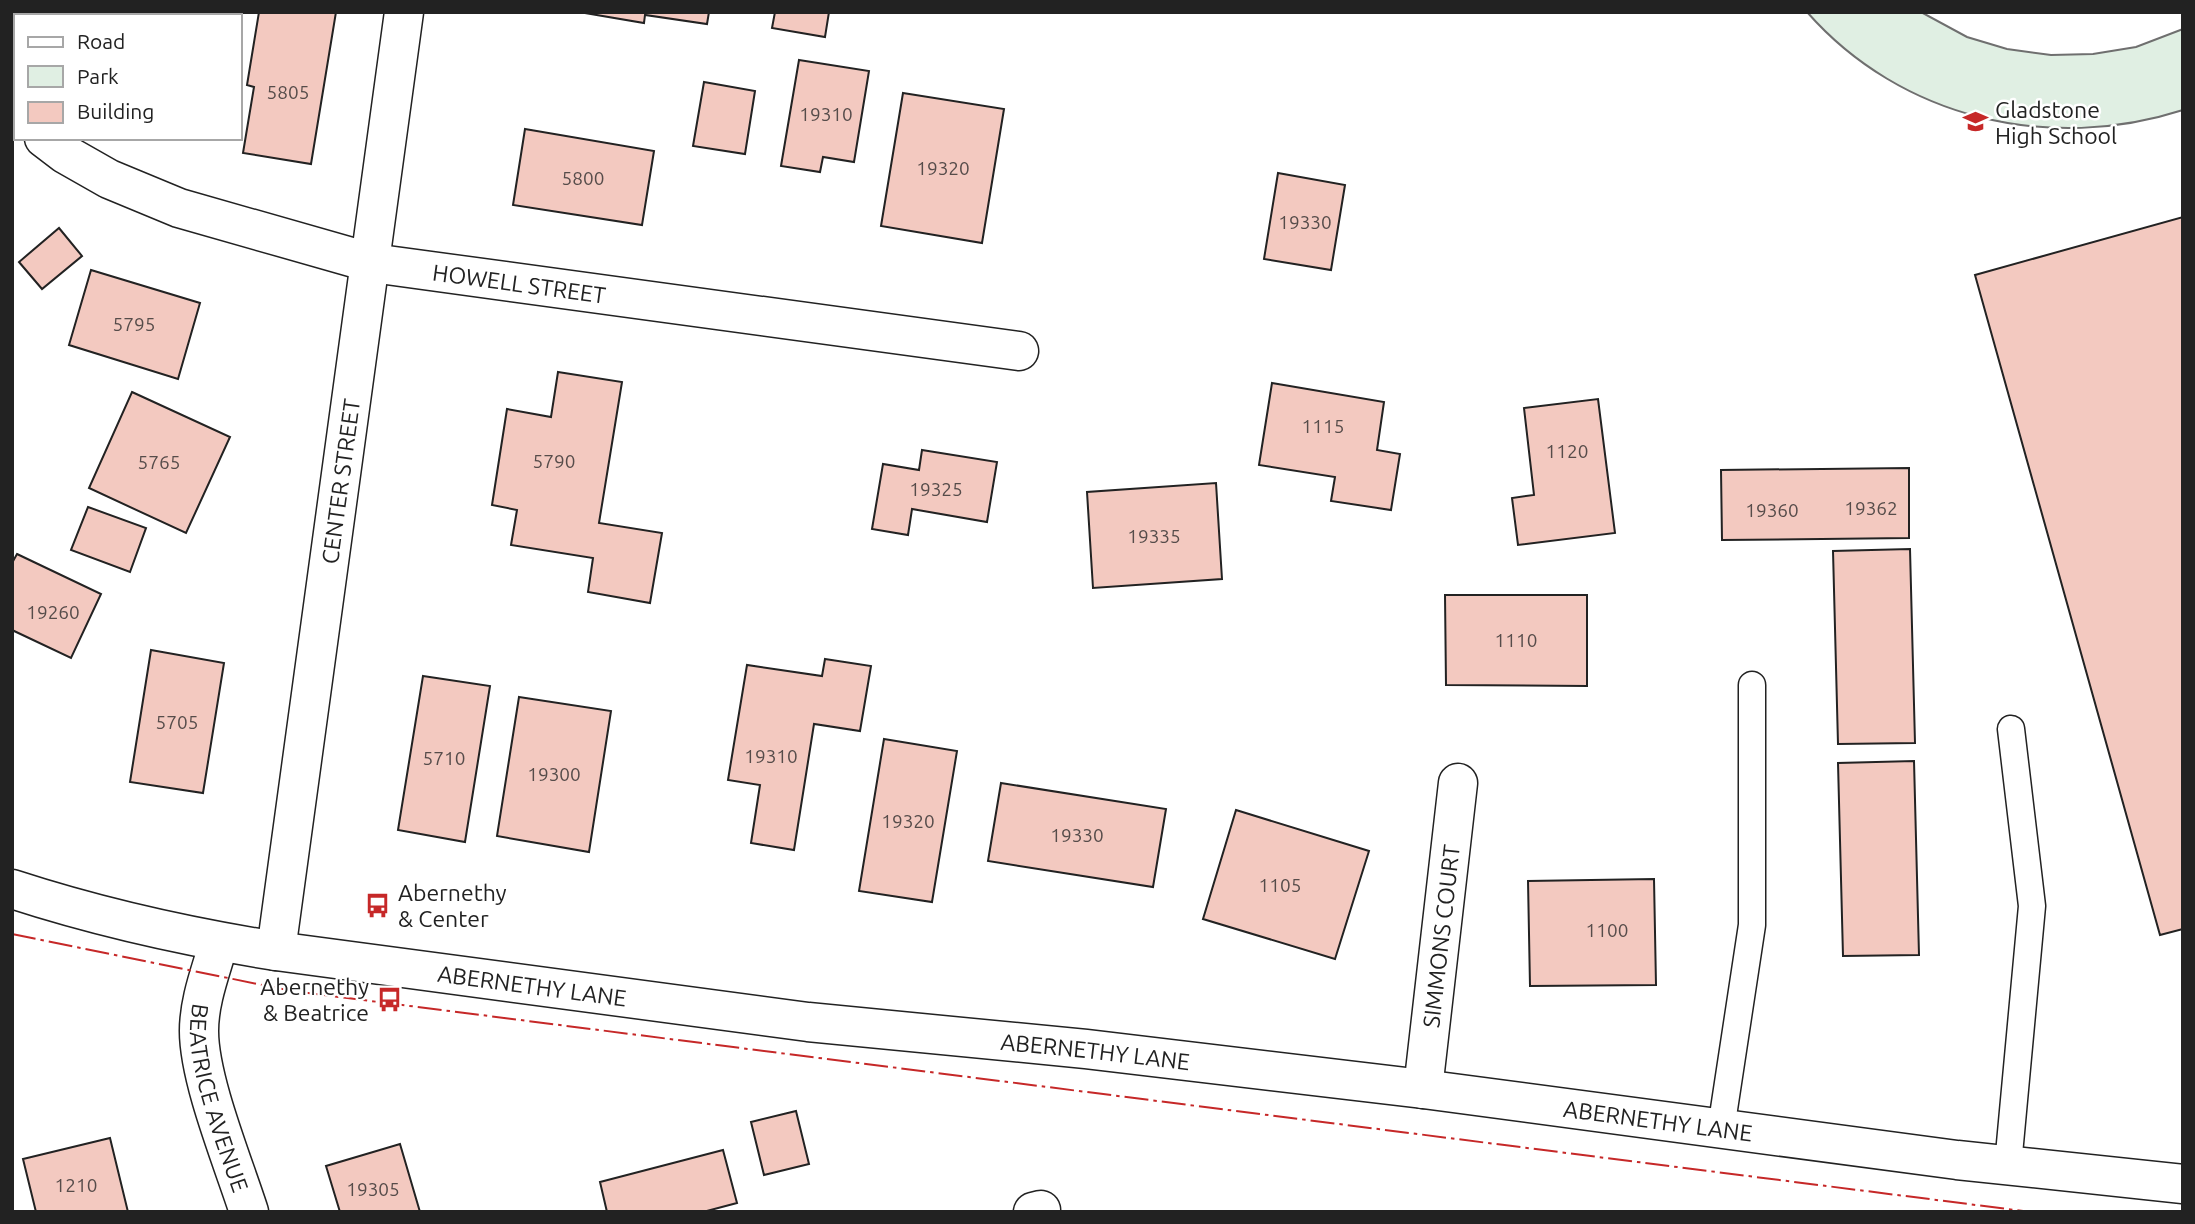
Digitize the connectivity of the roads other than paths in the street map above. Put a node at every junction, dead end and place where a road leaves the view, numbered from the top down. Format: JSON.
{"nodes":[{"id":1,"x":404,"y":12,"type":"edge"},
{"id":2,"x":47,"y":140,"type":"edge"},
{"id":3,"x":372,"y":263,"type":"junction"},
{"id":4,"x":1019,"y":351,"type":"dead end"},
{"id":5,"x":1752,"y":685,"type":"dead end"},
{"id":6,"x":2011,"y":729,"type":"dead end"},
{"id":7,"x":1458,"y":783,"type":"dead end"},
{"id":8,"x":12,"y":889,"type":"edge"},
{"id":9,"x":219,"y":942,"type":"junction"},
{"id":10,"x":276,"y":951,"type":"junction"},
{"id":11,"x":1423,"y":1089,"type":"junction"},
{"id":12,"x":1721,"y":1129,"type":"junction"},
{"id":13,"x":2008,"y":1166,"type":"junction"},
{"id":14,"x":2183,"y":1184,"type":"edge"},
{"id":15,"x":248,"y":1212,"type":"edge"}],
"edges":[{"from":1,"to":3,"type":"street","name":"CENTER STREET"},
{"from":2,"to":3,"type":"street","name":"HOWELL STREET"},
{"from":3,"to":4,"type":"street","name":"HOWELL STREET"},
{"from":3,"to":10,"type":"street","name":"CENTER STREET"},
{"from":5,"to":12,"type":"lane"},
{"from":6,"to":13,"type":"lane"},
{"from":7,"to":11,"type":"street","name":"SIMMONS COURT"},
{"from":8,"to":9,"type":"street","name":"ABERNETHY LANE"},
{"from":9,"to":10,"type":"street","name":"ABERNETHY LANE"},
{"from":9,"to":15,"type":"street","name":"BEATRICE AVENUE"},
{"from":10,"to":11,"type":"street","name":"ABERNETHY LANE"},
{"from":11,"to":12,"type":"street","name":"ABERNETHY LANE"},
{"from":12,"to":13,"type":"street","name":"ABERNETHY LANE"},
{"from":13,"to":14,"type":"street","name":"ABERNETHY LANE"}]}
